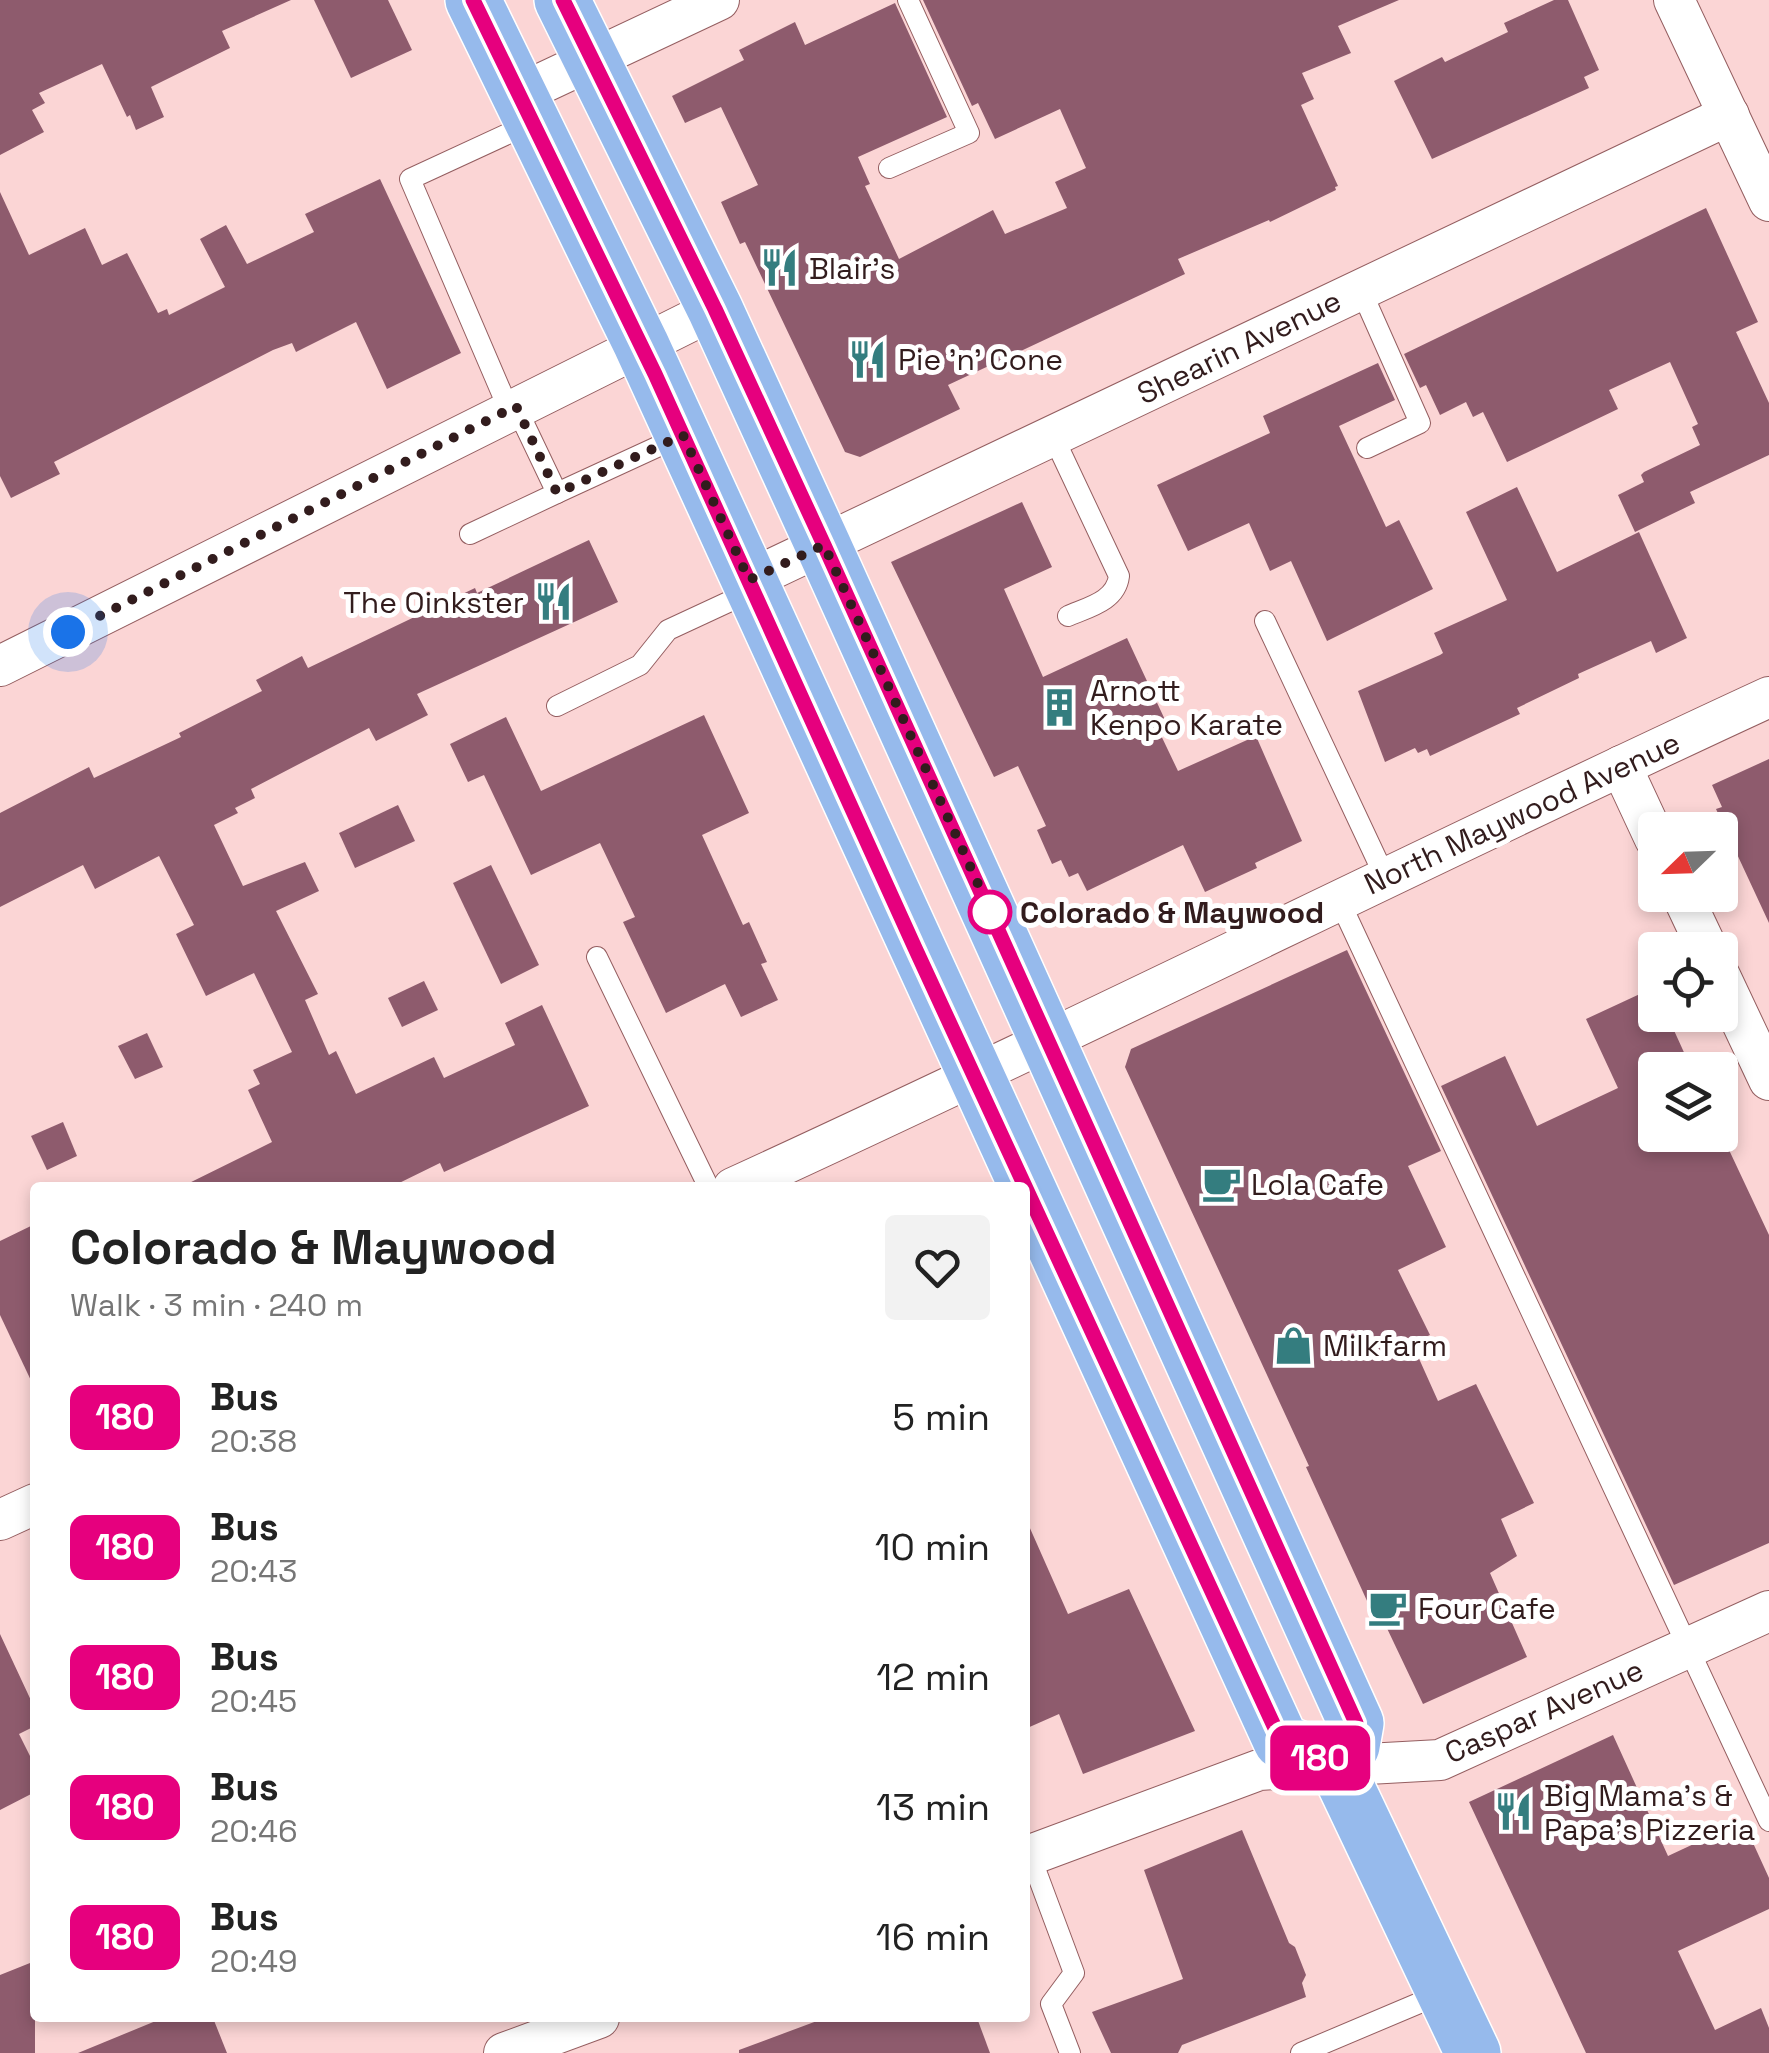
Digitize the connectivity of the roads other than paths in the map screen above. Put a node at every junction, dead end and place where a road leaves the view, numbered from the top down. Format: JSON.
{"nodes":[{"id":1,"x":472,"y":0,"type":"edge"},
{"id":2,"x":562,"y":0,"type":"edge"},
{"id":3,"x":719,"y":0,"type":"edge"},
{"id":4,"x":908,"y":0,"type":"edge"},
{"id":5,"x":1674,"y":0,"type":"edge"},
{"id":6,"x":592,"y":60,"type":"junction"},
{"id":7,"x":524,"y":109,"type":"junction"},
{"id":8,"x":1729,"y":116,"type":"junction"},
{"id":9,"x":889,"y":168,"type":"dead end"},
{"id":10,"x":1769,"y":201,"type":"edge"},
{"id":11,"x":1360,"y":288,"type":"junction"},
{"id":12,"x":715,"y":309,"type":"junction"},
{"id":13,"x":640,"y":344,"type":"junction"},
{"id":14,"x":513,"y":408,"type":"junction"},
{"id":15,"x":683,"y":435,"type":"junction"},
{"id":16,"x":1053,"y":436,"type":"junction"},
{"id":17,"x":1367,"y":448,"type":"dead end"},
{"id":18,"x":557,"y":493,"type":"junction"},
{"id":19,"x":470,"y":534,"type":"dead end"},
{"id":20,"x":824,"y":545,"type":"junction"},
{"id":21,"x":752,"y":585,"type":"junction"},
{"id":22,"x":1068,"y":616,"type":"dead end"},
{"id":23,"x":1265,"y":621,"type":"dead end"},
{"id":24,"x":0,"y":666,"type":"edge"},
{"id":25,"x":1769,"y":697,"type":"edge"},
{"id":26,"x":557,"y":706,"type":"dead end"},
{"id":27,"x":1620,"y":766,"type":"junction"},
{"id":28,"x":1642,"y":812,"type":"edge"},
{"id":29,"x":1385,"y":878,"type":"junction"},
{"id":30,"x":1339,"y":900,"type":"junction"},
{"id":31,"x":597,"y":956,"type":"dead end"},
{"id":32,"x":1738,"y":1014,"type":"edge"},
{"id":33,"x":1049,"y":1042,"type":"junction"},
{"id":34,"x":975,"y":1078,"type":"junction"},
{"id":35,"x":1769,"y":1080,"type":"edge"},
{"id":36,"x":706,"y":1182,"type":"edge"},
{"id":37,"x":745,"y":1182,"type":"edge"},
{"id":38,"x":1014,"y":1182,"type":"edge"},
{"id":39,"x":1036,"y":1240,"type":"edge"},
{"id":40,"x":30,"y":1506,"type":"edge"},
{"id":41,"x":0,"y":1520,"type":"edge"},
{"id":42,"x":1769,"y":1610,"type":"edge"},
{"id":43,"x":1688,"y":1646,"type":"junction"},
{"id":44,"x":1336,"y":1765,"type":"junction"},
{"id":45,"x":1769,"y":1820,"type":"edge"},
{"id":46,"x":1030,"y":1855,"type":"edge"},
{"id":47,"x":1030,"y":1863,"type":"edge"},
{"id":48,"x":1445,"y":1992,"type":"junction"},
{"id":49,"x":588,"y":2022,"type":"edge"},
{"id":50,"x":504,"y":2053,"type":"edge"},
{"id":51,"x":1070,"y":2053,"type":"edge"},
{"id":52,"x":1300,"y":2053,"type":"edge"},
{"id":53,"x":1474,"y":2053,"type":"edge"}],
"edges":[{"from":1,"to":7,"type":"main road"},
{"from":2,"to":6,"type":"main road"},
{"from":3,"to":6,"type":"street"},
{"from":4,"to":9,"type":"lane"},
{"from":5,"to":8,"type":"street"},
{"from":6,"to":7,"type":"street"},
{"from":6,"to":12,"type":"main road"},
{"from":7,"to":13,"type":"main road"},
{"from":7,"to":14,"type":"lane"},
{"from":8,"to":10,"type":"street"},
{"from":8,"to":11,"type":"street","name":"Shearin Avenue"},
{"from":11,"to":16,"type":"street","name":"Shearin Avenue"},
{"from":11,"to":17,"type":"lane"},
{"from":12,"to":13,"type":"street"},
{"from":12,"to":20,"type":"main road"},
{"from":13,"to":14,"type":"street"},
{"from":13,"to":15,"type":"main road"},
{"from":14,"to":18,"type":"lane"},
{"from":14,"to":24,"type":"street"},
{"from":15,"to":18,"type":"lane"},
{"from":15,"to":21,"type":"main road"},
{"from":16,"to":20,"type":"street","name":"Shearin Avenue"},
{"from":16,"to":22,"type":"lane"},
{"from":18,"to":19,"type":"lane"},
{"from":20,"to":21,"type":"street","name":"Shearin Avenue"},
{"from":20,"to":33,"type":"main road"},
{"from":21,"to":26,"type":"lane"},
{"from":21,"to":34,"type":"main road"},
{"from":23,"to":29,"type":"lane"},
{"from":25,"to":27,"type":"street","name":"North Maywood Avenue"},
{"from":27,"to":28,"type":"street"},
{"from":27,"to":29,"type":"street","name":"North Maywood Avenue"},
{"from":29,"to":30,"type":"street","name":"North Maywood Avenue"},
{"from":30,"to":33,"type":"street","name":"North Maywood Avenue"},
{"from":30,"to":43,"type":"lane"},
{"from":31,"to":36,"type":"lane"},
{"from":32,"to":35,"type":"street"},
{"from":33,"to":34,"type":"street","name":"North Maywood Avenue"},
{"from":33,"to":44,"type":"main road"},
{"from":34,"to":37,"type":"street","name":"North Maywood Avenue"},
{"from":34,"to":38,"type":"main road"},
{"from":39,"to":44,"type":"main road"},
{"from":40,"to":41,"type":"street"},
{"from":42,"to":43,"type":"street","name":"Caspar Avenue"},
{"from":43,"to":44,"type":"street","name":"Caspar Avenue"},
{"from":43,"to":45,"type":"lane"},
{"from":44,"to":46,"type":"street","name":"Caspar Avenue"},
{"from":44,"to":48,"type":"main road"},
{"from":47,"to":51,"type":"lane"},
{"from":48,"to":52,"type":"lane"},
{"from":48,"to":53,"type":"main road"},
{"from":49,"to":50,"type":"street"}]}
